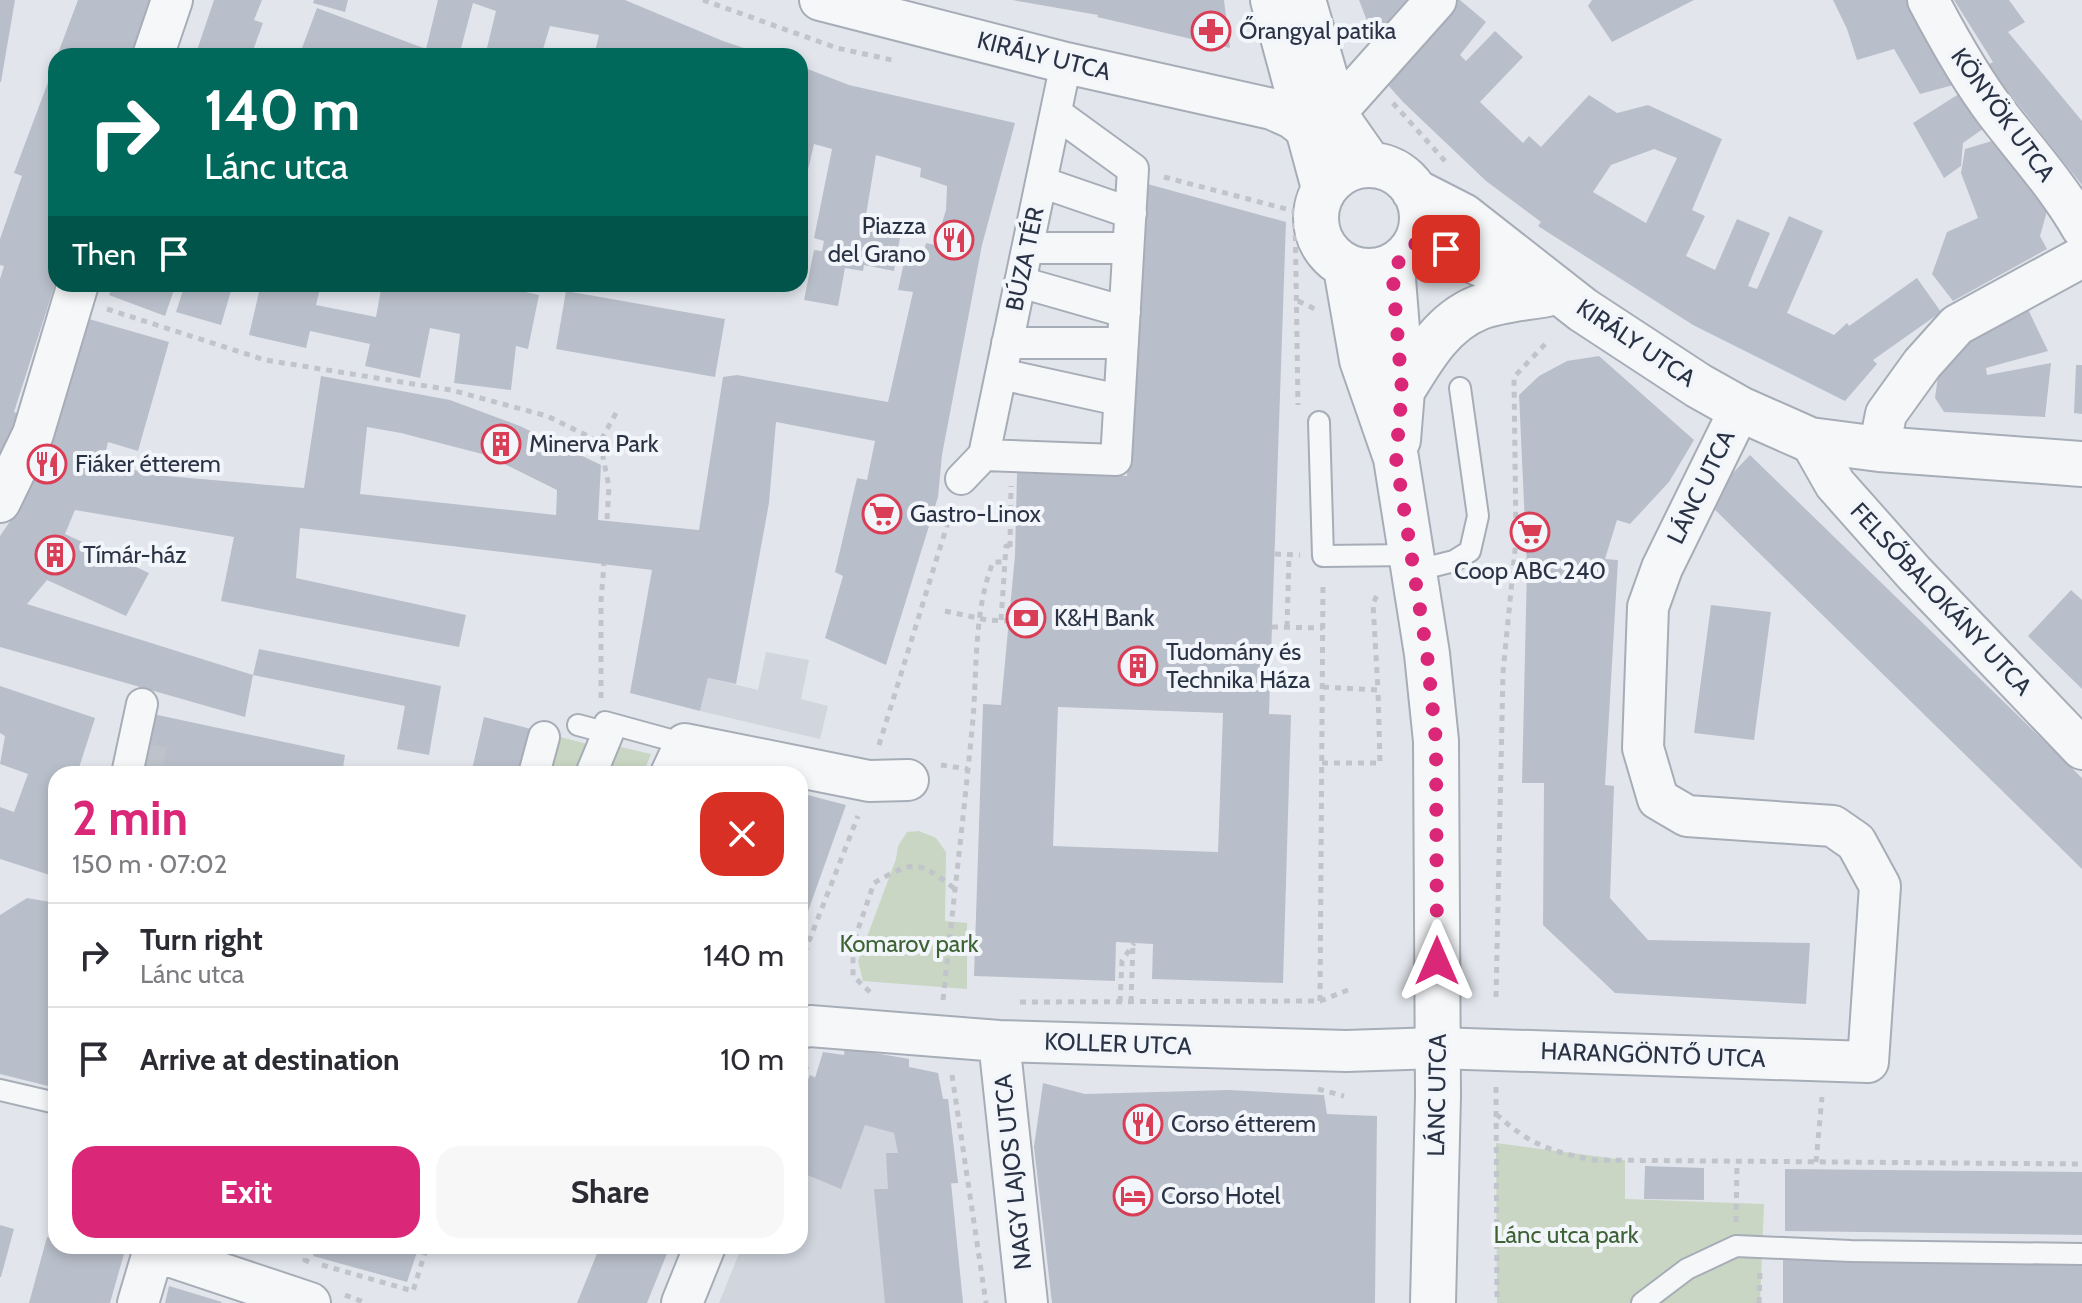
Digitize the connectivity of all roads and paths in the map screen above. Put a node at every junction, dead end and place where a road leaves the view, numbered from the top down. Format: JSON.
{"nodes":[{"id":1,"x":172,"y":0,"type":"edge"},
{"id":2,"x":820,"y":0,"type":"edge"},
{"id":3,"x":1273,"y":0,"type":"edge"},
{"id":4,"x":1303,"y":0,"type":"edge"},
{"id":5,"x":1436,"y":0,"type":"edge"},
{"id":6,"x":1928,"y":0,"type":"edge"},
{"id":7,"x":156,"y":48,"type":"edge"},
{"id":8,"x":1066,"y":63,"type":"junction"},
{"id":9,"x":1369,"y":77,"type":"junction"},
{"id":10,"x":1056,"y":113,"type":"junction"},
{"id":11,"x":1322,"y":123,"type":"junction"},
{"id":12,"x":1370,"y":165,"type":"junction"},
{"id":13,"x":1450,"y":167,"type":"dead end"},
{"id":14,"x":1133,"y":169,"type":"junction"},
{"id":15,"x":1041,"y":182,"type":"junction"},
{"id":16,"x":1324,"y":188,"type":"junction"},
{"id":17,"x":1414,"y":191,"type":"junction"},
{"id":18,"x":1131,"y":213,"type":"junction"},
{"id":19,"x":2082,"y":228,"type":"edge"},
{"id":20,"x":1028,"y":248,"type":"junction"},
{"id":21,"x":1128,"y":248,"type":"junction"},
{"id":22,"x":1404,"y":255,"type":"junction"},
{"id":23,"x":2082,"y":257,"type":"edge"},
{"id":24,"x":1346,"y":268,"type":"junction"},
{"id":25,"x":1020,"y":282,"type":"junction"},
{"id":26,"x":87,"y":295,"type":"edge"},
{"id":27,"x":1298,"y":301,"type":"dead end"},
{"id":28,"x":1565,"y":302,"type":"junction"},
{"id":29,"x":1125,"y":312,"type":"junction"},
{"id":30,"x":1549,"y":340,"type":"dead end"},
{"id":31,"x":1007,"y":343,"type":"junction"},
{"id":32,"x":1123,"y":343,"type":"junction"},
{"id":33,"x":1001,"y":374,"type":"junction"},
{"id":34,"x":1460,"y":388,"type":"dead end"},
{"id":35,"x":1402,"y":391,"type":"junction"},
{"id":36,"x":1119,"y":400,"type":"junction"},
{"id":37,"x":1740,"y":409,"type":"junction"},
{"id":38,"x":616,"y":413,"type":"dead end"},
{"id":39,"x":1319,"y":422,"type":"dead end"},
{"id":40,"x":1810,"y":440,"type":"junction"},
{"id":41,"x":600,"y":442,"type":"junction"},
{"id":42,"x":1879,"y":449,"type":"junction"},
{"id":43,"x":984,"y":455,"type":"junction"},
{"id":44,"x":1396,"y":458,"type":"junction"},
{"id":45,"x":2082,"y":464,"type":"edge"},
{"id":46,"x":1012,"y":473,"type":"dead end"},
{"id":47,"x":961,"y":479,"type":"joint"},
{"id":48,"x":0,"y":502,"type":"edge"},
{"id":49,"x":607,"y":520,"type":"dead end"},
{"id":50,"x":1289,"y":555,"type":"dead end"},
{"id":51,"x":1323,"y":556,"type":"junction"},
{"id":52,"x":1401,"y":560,"type":"junction"},
{"id":53,"x":1006,"y":562,"type":"junction"},
{"id":54,"x":604,"y":564,"type":"dead end"},
{"id":55,"x":945,"y":611,"type":"dead end"},
{"id":56,"x":980,"y":617,"type":"junction"},
{"id":57,"x":1272,"y":627,"type":"dead end"},
{"id":58,"x":1287,"y":627,"type":"junction"},
{"id":59,"x":1323,"y":628,"type":"junction"},
{"id":60,"x":1323,"y":687,"type":"junction"},
{"id":61,"x":1378,"y":690,"type":"junction"},
{"id":62,"x":142,"y":704,"type":"dead end"},
{"id":63,"x":605,"y":722,"type":"junction"},
{"id":64,"x":578,"y":725,"type":"dead end"},
{"id":65,"x":148,"y":735,"type":"dead end"},
{"id":66,"x":544,"y":737,"type":"dead end"},
{"id":67,"x":2082,"y":749,"type":"edge"},
{"id":68,"x":673,"y":759,"type":"edge"},
{"id":69,"x":1322,"y":763,"type":"junction"},
{"id":70,"x":129,"y":766,"type":"edge"},
{"id":71,"x":136,"y":766,"type":"tunnel mouth"},
{"id":72,"x":536,"y":766,"type":"edge"},
{"id":73,"x":593,"y":766,"type":"edge"},
{"id":74,"x":774,"y":766,"type":"edge"},
{"id":75,"x":808,"y":768,"type":"edge"},
{"id":76,"x":968,"y":769,"type":"junction"},
{"id":77,"x":904,"y":775,"type":"junction"},
{"id":78,"x":955,"y":889,"type":"junction"},
{"id":79,"x":808,"y":949,"type":"edge"},
{"id":80,"x":1348,"y":990,"type":"dead end"},
{"id":81,"x":882,"y":994,"type":"dead end"},
{"id":82,"x":1496,"y":997,"type":"dead end"},
{"id":83,"x":928,"y":999,"type":"dead end"},
{"id":84,"x":943,"y":1001,"type":"junction"},
{"id":85,"x":957,"y":1001,"type":"dead end"},
{"id":86,"x":1320,"y":1001,"type":"junction"},
{"id":87,"x":1016,"y":1002,"type":"dead end"},
{"id":88,"x":1120,"y":1002,"type":"junction"},
{"id":89,"x":1131,"y":1003,"type":"junction"},
{"id":90,"x":808,"y":1031,"type":"edge"},
{"id":91,"x":999,"y":1041,"type":"junction"},
{"id":92,"x":1437,"y":1048,"type":"junction"},
{"id":93,"x":1495,"y":1050,"type":"junction"},
{"id":94,"x":1868,"y":1062,"type":"joint"},
{"id":95,"x":949,"y":1067,"type":"dead end"},
{"id":96,"x":0,"y":1090,"type":"edge"},
{"id":97,"x":48,"y":1101,"type":"edge"},
{"id":98,"x":1822,"y":1106,"type":"dead end"},
{"id":99,"x":1496,"y":1114,"type":"junction"},
{"id":100,"x":1816,"y":1162,"type":"junction"},
{"id":101,"x":1737,"y":1163,"type":"junction"},
{"id":102,"x":2082,"y":1164,"type":"edge"},
{"id":103,"x":1736,"y":1246,"type":"junction"},
{"id":104,"x":152,"y":1254,"type":"edge"},
{"id":105,"x":171,"y":1254,"type":"edge"},
{"id":106,"x":307,"y":1254,"type":"edge"},
{"id":107,"x":425,"y":1254,"type":"edge"},
{"id":108,"x":702,"y":1254,"type":"edge"},
{"id":109,"x":2082,"y":1254,"type":"edge"},
{"id":110,"x":138,"y":1303,"type":"edge"},
{"id":111,"x":310,"y":1303,"type":"edge"},
{"id":112,"x":682,"y":1303,"type":"edge"},
{"id":113,"x":986,"y":1303,"type":"edge"},
{"id":114,"x":1027,"y":1303,"type":"edge"},
{"id":115,"x":1433,"y":1303,"type":"edge"},
{"id":116,"x":1497,"y":1303,"type":"edge"},
{"id":117,"x":1642,"y":1303,"type":"edge"}],
"edges":[{"from":1,"to":7,"type":"street"},
{"from":2,"to":8,"type":"street","name":"KIRÁLY UTCA"},
{"from":3,"to":11,"type":"street"},
{"from":4,"to":11,"type":"street"},
{"from":5,"to":9,"type":"street"},
{"from":6,"to":19,"type":"street","name":"KÖNYÖK UTCA"},
{"from":8,"to":10,"type":"street","name":"BÚZA TÉR"},
{"from":8,"to":11,"type":"street","name":"KIRÁLY UTCA"},
{"from":9,"to":11,"type":"street"},
{"from":9,"to":13,"type":"path"},
{"from":10,"to":14,"type":"street"},
{"from":10,"to":15,"type":"street","name":"BÚZA TÉR"},
{"from":11,"to":12,"type":"street"},
{"from":11,"to":16,"type":"street"},
{"from":12,"to":16,"type":"street"},
{"from":12,"to":17,"type":"street"},
{"from":14,"to":18,"type":"street"},
{"from":14,"to":27,"type":"path"},
{"from":15,"to":18,"type":"street"},
{"from":15,"to":20,"type":"street","name":"BÚZA TÉR"},
{"from":16,"to":24,"type":"street"},
{"from":17,"to":22,"type":"street","name":"LÁNC UTCA"},
{"from":17,"to":28,"type":"street","name":"KIRÁLY UTCA"},
{"from":18,"to":21,"type":"street"},
{"from":20,"to":21,"type":"street"},
{"from":20,"to":25,"type":"street","name":"BÚZA TÉR"},
{"from":21,"to":29,"type":"street"},
{"from":22,"to":24,"type":"street"},
{"from":22,"to":28,"type":"street"},
{"from":22,"to":35,"type":"street","name":"LÁNC UTCA"},
{"from":23,"to":42,"type":"street"},
{"from":24,"to":44,"type":"street","name":"LÁNC UTCA"},
{"from":25,"to":29,"type":"street"},
{"from":25,"to":31,"type":"street","name":"BÚZA TÉR"},
{"from":26,"to":41,"type":"path"},
{"from":26,"to":48,"type":"street"},
{"from":28,"to":35,"type":"street"},
{"from":28,"to":37,"type":"street","name":"KIRÁLY UTCA"},
{"from":29,"to":32,"type":"street"},
{"from":30,"to":82,"type":"path"},
{"from":31,"to":32,"type":"street"},
{"from":31,"to":33,"type":"street","name":"BÚZA TÉR"},
{"from":32,"to":36,"type":"street"},
{"from":33,"to":36,"type":"street"},
{"from":33,"to":43,"type":"street","name":"BÚZA TÉR"},
{"from":34,"to":52,"type":"lane"},
{"from":35,"to":44,"type":"street","name":"LÁNC UTCA"},
{"from":36,"to":43,"type":"street"},
{"from":37,"to":40,"type":"street","name":"KIRÁLY UTCA"},
{"from":37,"to":94,"type":"street","name":"LÁNC UTCA"},
{"from":38,"to":41,"type":"path"},
{"from":39,"to":51,"type":"lane"},
{"from":40,"to":42,"type":"street","name":"KIRÁLY UTCA"},
{"from":40,"to":67,"type":"street","name":"FELSŐBALOKÁNY UTCA"},
{"from":41,"to":49,"type":"path"},
{"from":42,"to":45,"type":"street","name":"KIRÁLY UTCA"},
{"from":43,"to":47,"type":"street"},
{"from":44,"to":52,"type":"street","name":"LÁNC UTCA"},
{"from":46,"to":53,"type":"path"},
{"from":47,"to":77,"type":"path"},
{"from":50,"to":58,"type":"path"},
{"from":51,"to":52,"type":"lane"},
{"from":51,"to":59,"type":"path"},
{"from":52,"to":61,"type":"path"},
{"from":52,"to":92,"type":"street","name":"LÁNC UTCA"},
{"from":53,"to":56,"type":"path"},
{"from":53,"to":56,"type":"path"},
{"from":54,"to":63,"type":"path"},
{"from":55,"to":56,"type":"path"},
{"from":56,"to":76,"type":"path"},
{"from":57,"to":58,"type":"path"},
{"from":58,"to":59,"type":"path"},
{"from":59,"to":60,"type":"path"},
{"from":60,"to":61,"type":"path"},
{"from":60,"to":69,"type":"path"},
{"from":61,"to":69,"type":"path"},
{"from":62,"to":70,"type":"street"},
{"from":63,"to":64,"type":"lane"},
{"from":63,"to":68,"type":"lane"},
{"from":63,"to":73,"type":"street"},
{"from":65,"to":71,"type":"street"},
{"from":66,"to":72,"type":"street"},
{"from":68,"to":74,"type":"street"},
{"from":69,"to":86,"type":"path"},
{"from":75,"to":77,"type":"street"},
{"from":76,"to":77,"type":"path"},
{"from":76,"to":78,"type":"path"},
{"from":77,"to":79,"type":"path"},
{"from":78,"to":81,"type":"path"},
{"from":78,"to":84,"type":"path"},
{"from":80,"to":86,"type":"path"},
{"from":83,"to":84,"type":"path"},
{"from":84,"to":85,"type":"path"},
{"from":86,"to":89,"type":"path"},
{"from":87,"to":88,"type":"path"},
{"from":88,"to":89,"type":"path"},
{"from":88,"to":89,"type":"path"},
{"from":90,"to":91,"type":"street","name":"KOLLER UTCA"},
{"from":91,"to":92,"type":"street","name":"KOLLER UTCA"},
{"from":91,"to":114,"type":"street","name":"NAGY LAJOS UTCA"},
{"from":92,"to":93,"type":"street","name":"HARANGÖNTŐ UTCA"},
{"from":92,"to":115,"type":"street","name":"LÁNC UTCA"},
{"from":93,"to":94,"type":"street","name":"HARANGÖNTŐ UTCA"},
{"from":93,"to":99,"type":"path"},
{"from":95,"to":113,"type":"path"},
{"from":96,"to":97,"type":"lane"},
{"from":98,"to":100,"type":"path"},
{"from":99,"to":101,"type":"path"},
{"from":99,"to":116,"type":"path"},
{"from":100,"to":101,"type":"path"},
{"from":100,"to":102,"type":"path"},
{"from":101,"to":103,"type":"path"},
{"from":103,"to":109,"type":"lane"},
{"from":103,"to":117,"type":"lane"},
{"from":104,"to":110,"type":"street"},
{"from":105,"to":111,"type":"street"},
{"from":106,"to":107,"type":"path"},
{"from":108,"to":112,"type":"street"}]}
